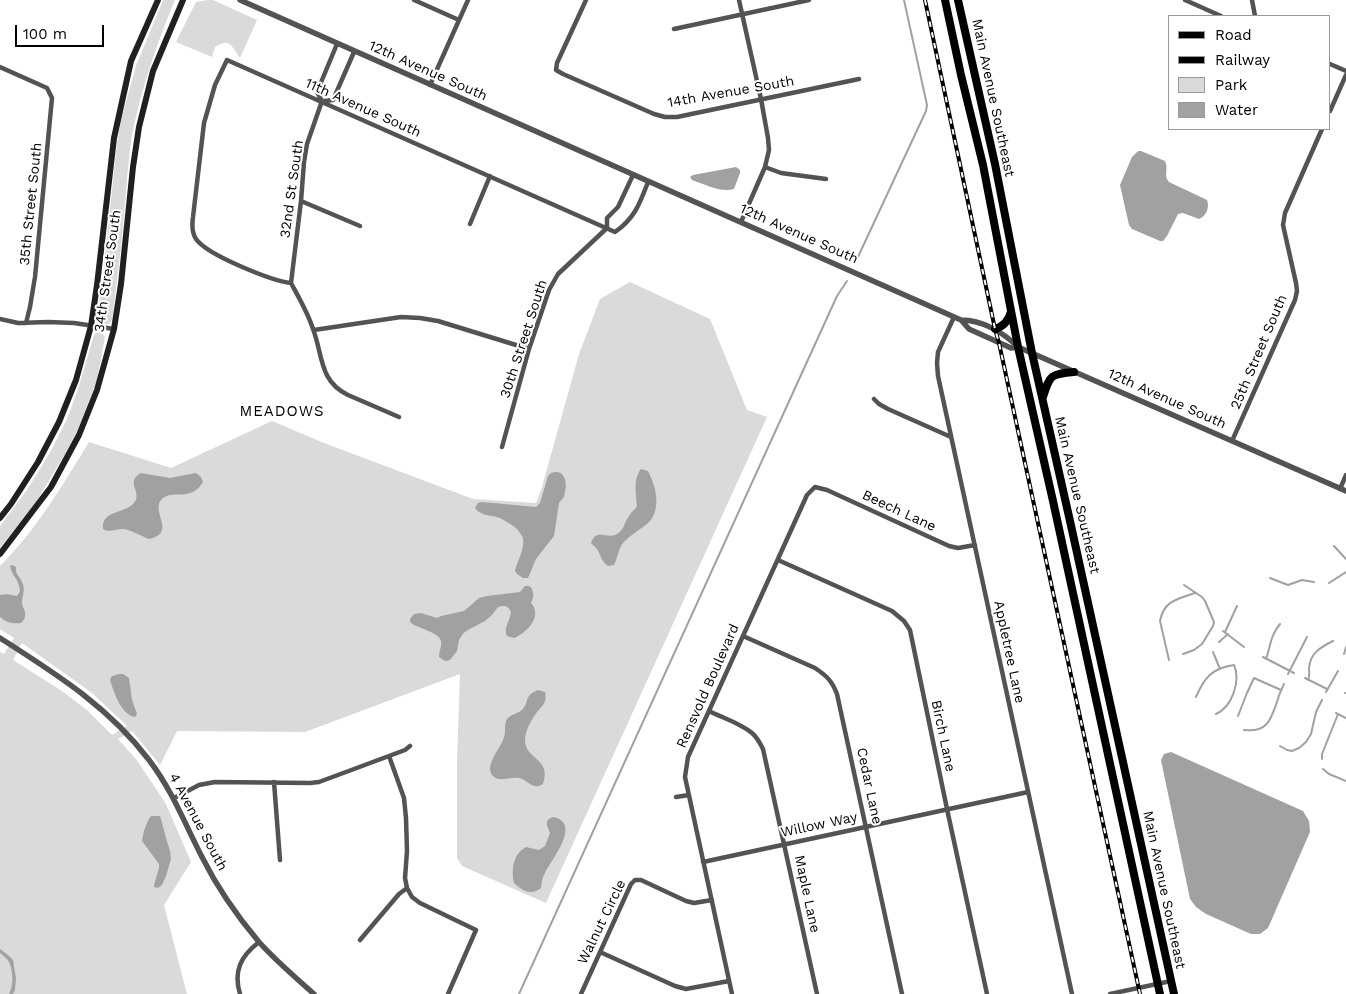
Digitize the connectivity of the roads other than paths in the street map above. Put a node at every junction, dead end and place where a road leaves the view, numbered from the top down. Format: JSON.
{"nodes":[{"id":1,"x":158,"y":0,"type":"edge"},
{"id":2,"x":183,"y":0,"type":"edge"},
{"id":3,"x":240,"y":0,"type":"edge"},
{"id":4,"x":414,"y":0,"type":"edge"},
{"id":5,"x":468,"y":0,"type":"edge"},
{"id":6,"x":586,"y":0,"type":"edge"},
{"id":7,"x":739,"y":0,"type":"edge"},
{"id":8,"x":809,"y":0,"type":"edge"},
{"id":9,"x":945,"y":0,"type":"edge"},
{"id":10,"x":958,"y":0,"type":"edge"},
{"id":11,"x":1185,"y":0,"type":"edge"},
{"id":12,"x":1252,"y":0,"type":"edge"},
{"id":13,"x":250,"y":2,"type":"edge"},
{"id":14,"x":742,"y":14,"type":"junction"},
{"id":15,"x":1220,"y":15,"type":"edge"},
{"id":16,"x":1255,"y":15,"type":"edge"},
{"id":17,"x":459,"y":20,"type":"junction"},
{"id":18,"x":674,"y":29,"type":"dead end"},
{"id":19,"x":337,"y":44,"type":"junction"},
{"id":20,"x":354,"y":52,"type":"junction"},
{"id":21,"x":1331,"y":65,"type":"edge"},
{"id":22,"x":0,"y":67,"type":"edge"},
{"id":23,"x":1346,"y":73,"type":"edge"},
{"id":24,"x":859,"y":79,"type":"dead end"},
{"id":25,"x":430,"y":85,"type":"junction"},
{"id":26,"x":761,"y":99,"type":"junction"},
{"id":27,"x":322,"y":102,"type":"junction"},
{"id":28,"x":1331,"y":109,"type":"edge"},
{"id":29,"x":1322,"y":130,"type":"edge"},
{"id":30,"x":765,"y":167,"type":"junction"},
{"id":31,"x":633,"y":175,"type":"junction"},
{"id":32,"x":490,"y":176,"type":"junction"},
{"id":33,"x":826,"y":179,"type":"dead end"},
{"id":34,"x":648,"y":182,"type":"junction"},
{"id":35,"x":301,"y":200,"type":"junction"},
{"id":36,"x":741,"y":222,"type":"junction"},
{"id":37,"x":470,"y":224,"type":"dead end"},
{"id":38,"x":360,"y":226,"type":"dead end"},
{"id":39,"x":606,"y":228,"type":"junction"},
{"id":40,"x":291,"y":283,"type":"junction"},
{"id":41,"x":1011,"y":312,"type":"junction"},
{"id":42,"x":954,"y":317,"type":"junction"},
{"id":43,"x":0,"y":319,"type":"edge"},
{"id":44,"x":961,"y":320,"type":"junction"},
{"id":45,"x":26,"y":323,"type":"junction"},
{"id":46,"x":92,"y":326,"type":"junction"},
{"id":47,"x":114,"y":329,"type":"junction"},
{"id":48,"x":995,"y":329,"type":"junction"},
{"id":49,"x":314,"y":330,"type":"junction"},
{"id":50,"x":1018,"y":347,"type":"junction"},
{"id":51,"x":529,"y":349,"type":"junction"},
{"id":52,"x":1032,"y":353,"type":"junction"},
{"id":53,"x":1074,"y":372,"type":"junction"},
{"id":54,"x":874,"y":399,"type":"dead end"},
{"id":55,"x":1042,"y":399,"type":"junction"},
{"id":56,"x":399,"y":417,"type":"dead end"},
{"id":57,"x":951,"y":437,"type":"junction"},
{"id":58,"x":1232,"y":441,"type":"junction"},
{"id":59,"x":502,"y":447,"type":"dead end"},
{"id":60,"x":1346,"y":475,"type":"edge"},
{"id":61,"x":815,"y":487,"type":"joint"},
{"id":62,"x":1343,"y":490,"type":"edge"},
{"id":63,"x":0,"y":518,"type":"edge"},
{"id":64,"x":975,"y":545,"type":"junction"},
{"id":65,"x":0,"y":554,"type":"edge"},
{"id":66,"x":778,"y":560,"type":"junction"},
{"id":67,"x":743,"y":636,"type":"junction"},
{"id":68,"x":0,"y":638,"type":"edge"},
{"id":69,"x":709,"y":711,"type":"junction"},
{"id":70,"x":410,"y":746,"type":"dead end"},
{"id":71,"x":389,"y":756,"type":"junction"},
{"id":72,"x":274,"y":782,"type":"junction"},
{"id":73,"x":1028,"y":792,"type":"junction"},
{"id":74,"x":689,"y":795,"type":"junction"},
{"id":75,"x":676,"y":797,"type":"dead end"},
{"id":76,"x":174,"y":798,"type":"junction"},
{"id":77,"x":947,"y":809,"type":"junction"},
{"id":78,"x":866,"y":827,"type":"junction"},
{"id":79,"x":785,"y":844,"type":"junction"},
{"id":80,"x":280,"y":860,"type":"dead end"},
{"id":81,"x":703,"y":862,"type":"junction"},
{"id":82,"x":407,"y":888,"type":"junction"},
{"id":83,"x":712,"y":900,"type":"junction"},
{"id":84,"x":360,"y":940,"type":"dead end"},
{"id":85,"x":259,"y":942,"type":"junction"},
{"id":86,"x":600,"y":952,"type":"junction"},
{"id":87,"x":729,"y":981,"type":"junction"},
{"id":88,"x":1171,"y":981,"type":"junction"},
{"id":89,"x":1158,"y":984,"type":"junction"},
{"id":90,"x":240,"y":994,"type":"edge"},
{"id":91,"x":314,"y":994,"type":"edge"},
{"id":92,"x":448,"y":994,"type":"edge"},
{"id":93,"x":580,"y":994,"type":"edge"},
{"id":94,"x":732,"y":994,"type":"edge"},
{"id":95,"x":817,"y":994,"type":"edge"},
{"id":96,"x":902,"y":994,"type":"edge"},
{"id":97,"x":988,"y":994,"type":"edge"},
{"id":98,"x":1072,"y":994,"type":"edge"},
{"id":99,"x":1110,"y":994,"type":"edge"},
{"id":100,"x":1160,"y":994,"type":"edge"},
{"id":101,"x":1174,"y":994,"type":"edge"}],
"edges":[{"from":1,"to":46,"type":"main road","name":"34th Street South"},
{"from":2,"to":47,"type":"main road","name":"34th Street South"},
{"from":3,"to":13,"type":"street","name":"12th Avenue South"},
{"from":4,"to":17,"type":"street"},
{"from":5,"to":17,"type":"street"},
{"from":6,"to":26,"type":"street","name":"14th Avenue South"},
{"from":7,"to":14,"type":"street"},
{"from":8,"to":14,"type":"street"},
{"from":9,"to":41,"type":"main road","name":"Main Avenue Southeast"},
{"from":10,"to":52,"type":"main road","name":"Main Avenue Southeast"},
{"from":11,"to":15,"type":"street"},
{"from":12,"to":16,"type":"street"},
{"from":13,"to":19,"type":"street","name":"12th Avenue South"},
{"from":14,"to":18,"type":"street"},
{"from":14,"to":26,"type":"street"},
{"from":17,"to":25,"type":"street"},
{"from":19,"to":20,"type":"street","name":"12th Avenue South"},
{"from":19,"to":27,"type":"street","name":"32nd St South"},
{"from":20,"to":25,"type":"street","name":"12th Avenue South"},
{"from":20,"to":27,"type":"street"},
{"from":21,"to":23,"type":"street"},
{"from":22,"to":45,"type":"street","name":"35th Street South"},
{"from":23,"to":28,"type":"street"},
{"from":24,"to":26,"type":"street","name":"14th Avenue South"},
{"from":25,"to":31,"type":"street","name":"12th Avenue South"},
{"from":26,"to":30,"type":"street"},
{"from":27,"to":32,"type":"street","name":"11th Avenue South"},
{"from":27,"to":35,"type":"street","name":"32nd St South"},
{"from":27,"to":40,"type":"street","name":"11th Avenue South"},
{"from":29,"to":58,"type":"street","name":"25th Street South"},
{"from":30,"to":33,"type":"street"},
{"from":30,"to":36,"type":"street"},
{"from":31,"to":34,"type":"street","name":"12th Avenue South"},
{"from":31,"to":39,"type":"street","name":"30th Street South"},
{"from":32,"to":37,"type":"street"},
{"from":32,"to":39,"type":"street","name":"11th Avenue South"},
{"from":34,"to":36,"type":"street","name":"12th Avenue South"},
{"from":34,"to":39,"type":"street"},
{"from":35,"to":38,"type":"street"},
{"from":35,"to":40,"type":"street","name":"32nd St South"},
{"from":36,"to":42,"type":"street","name":"12th Avenue South"},
{"from":39,"to":51,"type":"street","name":"30th Street South"},
{"from":40,"to":49,"type":"street"},
{"from":41,"to":48,"type":"main road"},
{"from":41,"to":50,"type":"main road","name":"Main Avenue Southeast"},
{"from":42,"to":44,"type":"street","name":"12th Avenue South"},
{"from":42,"to":57,"type":"street","name":"Appletree Lane"},
{"from":43,"to":45,"type":"street"},
{"from":44,"to":48,"type":"street"},
{"from":44,"to":50,"type":"street","name":"12th Avenue South"},
{"from":45,"to":46,"type":"street"},
{"from":46,"to":47,"type":"street"},
{"from":46,"to":63,"type":"main road","name":"34th Street South"},
{"from":47,"to":65,"type":"main road","name":"34th Street South"},
{"from":48,"to":50,"type":"street"},
{"from":49,"to":51,"type":"street"},
{"from":49,"to":56,"type":"street"},
{"from":50,"to":52,"type":"street","name":"12th Avenue South"},
{"from":50,"to":89,"type":"main road","name":"Main Avenue Southeast"},
{"from":51,"to":59,"type":"street","name":"30th Street South"},
{"from":52,"to":53,"type":"street","name":"12th Avenue South"},
{"from":52,"to":55,"type":"main road","name":"Main Avenue Southeast"},
{"from":53,"to":55,"type":"main road"},
{"from":53,"to":58,"type":"street","name":"12th Avenue South"},
{"from":54,"to":57,"type":"street"},
{"from":55,"to":88,"type":"main road","name":"Main Avenue Southeast"},
{"from":57,"to":64,"type":"street","name":"Appletree Lane"},
{"from":58,"to":62,"type":"street","name":"12th Avenue South"},
{"from":60,"to":62,"type":"street"},
{"from":61,"to":64,"type":"street","name":"Beech Lane"},
{"from":61,"to":66,"type":"street","name":"Rensvold Boulevard"},
{"from":64,"to":73,"type":"street","name":"Appletree Lane"},
{"from":66,"to":67,"type":"street","name":"Rensvold Boulevard"},
{"from":66,"to":77,"type":"street","name":"Birch Lane"},
{"from":67,"to":69,"type":"street","name":"Rensvold Boulevard"},
{"from":67,"to":78,"type":"street","name":"Cedar Lane"},
{"from":68,"to":76,"type":"street","name":"4 Avenue South"},
{"from":69,"to":74,"type":"street","name":"Rensvold Boulevard"},
{"from":69,"to":79,"type":"street","name":"Maple Lane"},
{"from":70,"to":71,"type":"street"},
{"from":71,"to":72,"type":"street"},
{"from":71,"to":82,"type":"street"},
{"from":72,"to":76,"type":"street"},
{"from":72,"to":80,"type":"street"},
{"from":73,"to":77,"type":"street","name":"Willow Way"},
{"from":73,"to":98,"type":"street","name":"Appletree Lane"},
{"from":74,"to":75,"type":"street"},
{"from":74,"to":81,"type":"street","name":"Rensvold Boulevard"},
{"from":76,"to":85,"type":"street","name":"4 Avenue South"},
{"from":77,"to":78,"type":"street","name":"Willow Way"},
{"from":77,"to":97,"type":"street","name":"Birch Lane"},
{"from":78,"to":79,"type":"street","name":"Willow Way"},
{"from":78,"to":96,"type":"street","name":"Cedar Lane"},
{"from":79,"to":81,"type":"street","name":"Willow Way"},
{"from":79,"to":95,"type":"street","name":"Maple Lane"},
{"from":81,"to":83,"type":"street","name":"Rensvold Boulevard"},
{"from":82,"to":84,"type":"street"},
{"from":82,"to":92,"type":"street"},
{"from":83,"to":86,"type":"street","name":"Walnut Circle"},
{"from":83,"to":87,"type":"street","name":"Rensvold Boulevard"},
{"from":85,"to":90,"type":"street"},
{"from":85,"to":91,"type":"street","name":"4 Avenue South"},
{"from":86,"to":87,"type":"street"},
{"from":86,"to":93,"type":"street","name":"Walnut Circle"},
{"from":87,"to":94,"type":"street","name":"Rensvold Boulevard"},
{"from":88,"to":89,"type":"street"},
{"from":88,"to":101,"type":"main road","name":"Main Avenue Southeast"},
{"from":89,"to":99,"type":"street"},
{"from":89,"to":100,"type":"main road","name":"Main Avenue Southeast"}]}
